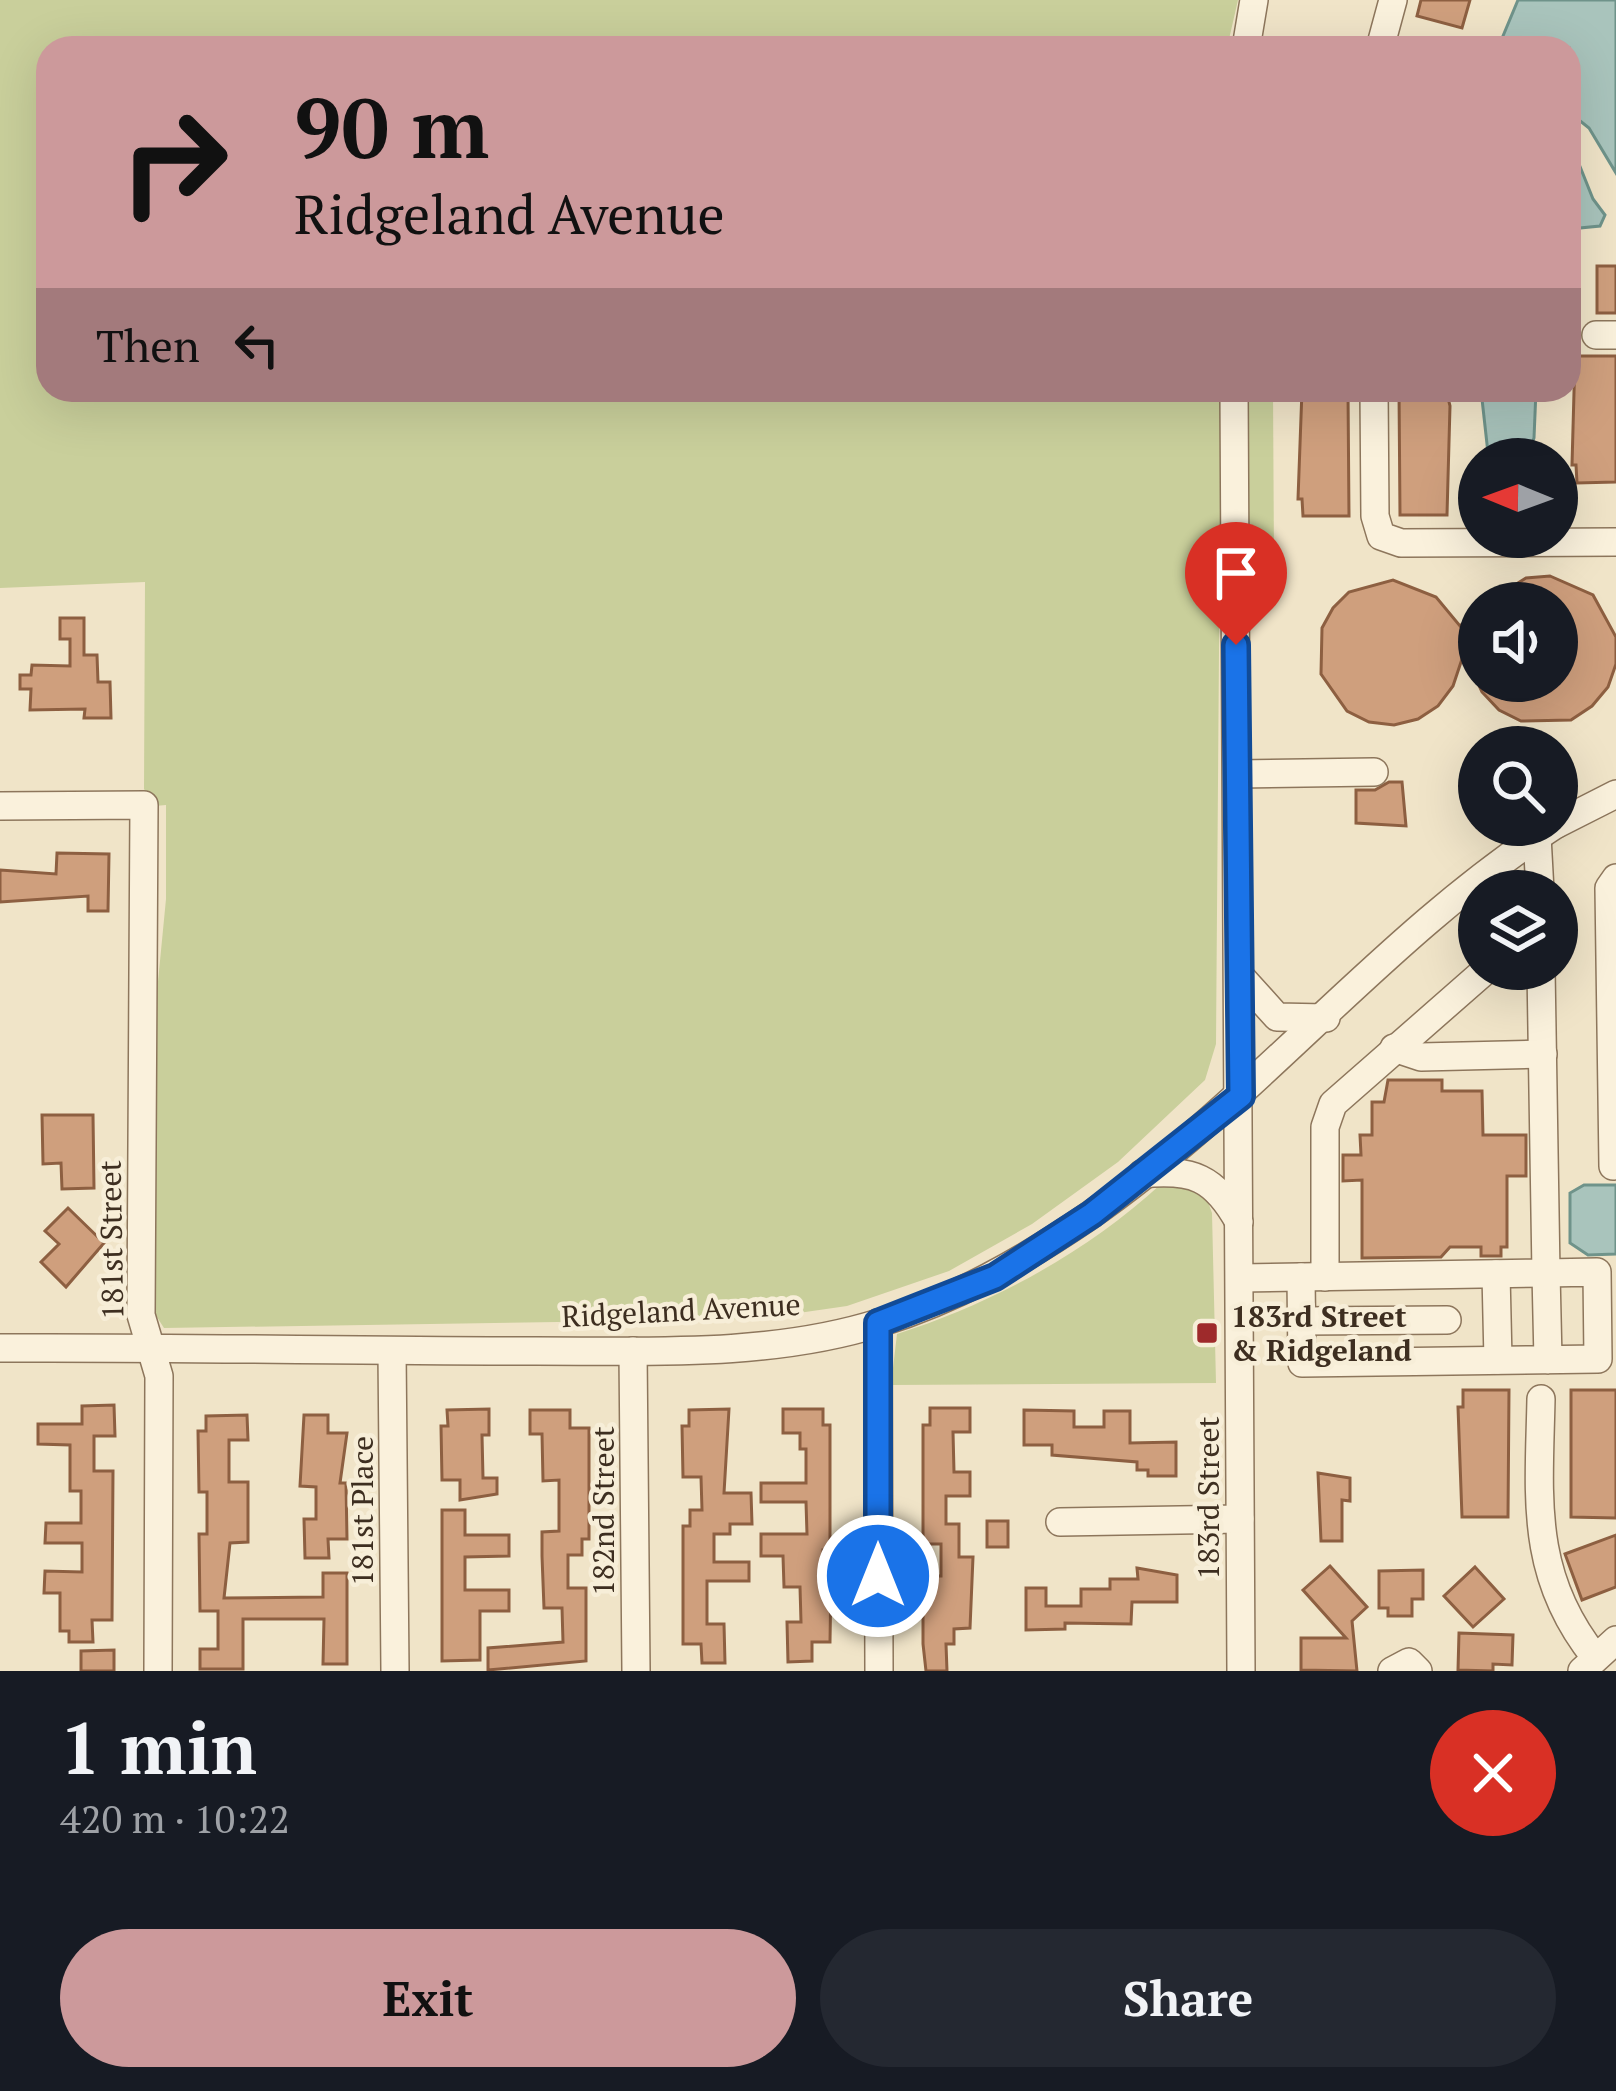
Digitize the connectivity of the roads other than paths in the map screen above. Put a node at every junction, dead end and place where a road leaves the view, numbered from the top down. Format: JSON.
{"nodes":[{"id":1,"x":1394,"y":0,"type":"edge"},
{"id":2,"x":1259,"y":3,"type":"edge"},
{"id":3,"x":1249,"y":36,"type":"edge"},
{"id":4,"x":1384,"y":36,"type":"edge"},
{"id":5,"x":1234,"y":402,"type":"edge"},
{"id":6,"x":1374,"y":402,"type":"edge"},
{"id":7,"x":1616,"y":542,"type":"edge"},
{"id":8,"x":1374,"y":772,"type":"dead end"},
{"id":9,"x":1238,"y":774,"type":"junction"},
{"id":10,"x":1616,"y":794,"type":"edge"},
{"id":11,"x":0,"y":806,"type":"edge"},
{"id":12,"x":1578,"y":814,"type":"edge"},
{"id":13,"x":1525,"y":846,"type":"edge"},
{"id":14,"x":1616,"y":878,"type":"edge"},
{"id":15,"x":1240,"y":976,"type":"junction"},
{"id":16,"x":1462,"y":990,"type":"edge"},
{"id":17,"x":1541,"y":990,"type":"edge"},
{"id":18,"x":1326,"y":1018,"type":"junction"},
{"id":19,"x":1394,"y":1048,"type":"junction"},
{"id":20,"x":1543,"y":1054,"type":"junction"},
{"id":21,"x":1241,"y":1096,"type":"junction"},
{"id":22,"x":1613,"y":1166,"type":"dead end"},
{"id":23,"x":1142,"y":1174,"type":"junction"},
{"id":24,"x":1241,"y":1227,"type":"junction"},
{"id":25,"x":1496,"y":1274,"type":"junction"},
{"id":26,"x":1546,"y":1274,"type":"junction"},
{"id":27,"x":1447,"y":1275,"type":"junction"},
{"id":28,"x":1313,"y":1277,"type":"junction"},
{"id":29,"x":1241,"y":1278,"type":"junction"},
{"id":30,"x":1447,"y":1320,"type":"junction"},
{"id":31,"x":1302,"y":1321,"type":"junction"},
{"id":32,"x":878,"y":1323,"type":"junction"},
{"id":33,"x":149,"y":1347,"type":"junction"},
{"id":34,"x":0,"y":1348,"type":"edge"},
{"id":35,"x":633,"y":1351,"type":"junction"},
{"id":36,"x":392,"y":1352,"type":"junction"},
{"id":37,"x":1498,"y":1360,"type":"junction"},
{"id":38,"x":1547,"y":1360,"type":"junction"},
{"id":39,"x":1448,"y":1361,"type":"junction"},
{"id":40,"x":1541,"y":1399,"type":"dead end"},
{"id":41,"x":1240,"y":1520,"type":"junction"},
{"id":42,"x":1060,"y":1522,"type":"dead end"},
{"id":43,"x":1598,"y":1656,"type":"edge"},
{"id":44,"x":158,"y":1671,"type":"edge"},
{"id":45,"x":395,"y":1671,"type":"edge"},
{"id":46,"x":636,"y":1671,"type":"edge"},
{"id":47,"x":879,"y":1671,"type":"edge"},
{"id":48,"x":1241,"y":1671,"type":"edge"},
{"id":49,"x":1392,"y":1671,"type":"edge"},
{"id":50,"x":1418,"y":1671,"type":"edge"}],
"edges":[{"from":1,"to":4,"type":"street"},
{"from":2,"to":3,"type":"street"},
{"from":5,"to":9,"type":"street","name":"183rd Street"},
{"from":6,"to":7,"type":"street"},
{"from":8,"to":9,"type":"street"},
{"from":9,"to":15,"type":"street","name":"183rd Street"},
{"from":10,"to":12,"type":"street","name":"Ridgeland Avenue"},
{"from":11,"to":33,"type":"street","name":"181st Street"},
{"from":13,"to":18,"type":"street","name":"Ridgeland Avenue"},
{"from":14,"to":22,"type":"street"},
{"from":15,"to":18,"type":"street"},
{"from":15,"to":21,"type":"street","name":"183rd Street"},
{"from":16,"to":19,"type":"street"},
{"from":17,"to":20,"type":"street"},
{"from":18,"to":21,"type":"street","name":"Ridgeland Avenue"},
{"from":19,"to":20,"type":"street"},
{"from":19,"to":28,"type":"street"},
{"from":20,"to":26,"type":"street"},
{"from":21,"to":23,"type":"street","name":"Ridgeland Avenue"},
{"from":21,"to":24,"type":"street","name":"183rd Street"},
{"from":23,"to":24,"type":"street"},
{"from":23,"to":32,"type":"street","name":"Ridgeland Avenue"},
{"from":24,"to":29,"type":"street","name":"183rd Street"},
{"from":25,"to":26,"type":"street"},
{"from":25,"to":27,"type":"street"},
{"from":25,"to":37,"type":"street"},
{"from":26,"to":38,"type":"street"},
{"from":26,"to":38,"type":"street"},
{"from":27,"to":28,"type":"street"},
{"from":27,"to":30,"type":"street"},
{"from":28,"to":29,"type":"street"},
{"from":28,"to":31,"type":"street"},
{"from":29,"to":41,"type":"street","name":"183rd Street"},
{"from":30,"to":31,"type":"street"},
{"from":30,"to":39,"type":"street"},
{"from":31,"to":39,"type":"street"},
{"from":32,"to":35,"type":"street","name":"Ridgeland Avenue"},
{"from":32,"to":47,"type":"street"},
{"from":33,"to":34,"type":"street","name":"Ridgeland Avenue"},
{"from":33,"to":36,"type":"street","name":"Ridgeland Avenue"},
{"from":33,"to":44,"type":"street","name":"181st Street"},
{"from":35,"to":36,"type":"street","name":"Ridgeland Avenue"},
{"from":35,"to":46,"type":"street","name":"182nd Street"},
{"from":36,"to":45,"type":"street","name":"181st Place"},
{"from":37,"to":38,"type":"street"},
{"from":37,"to":39,"type":"street"},
{"from":40,"to":43,"type":"street"},
{"from":41,"to":42,"type":"street"},
{"from":41,"to":48,"type":"street","name":"183rd Street"},
{"from":49,"to":50,"type":"street"}]}
